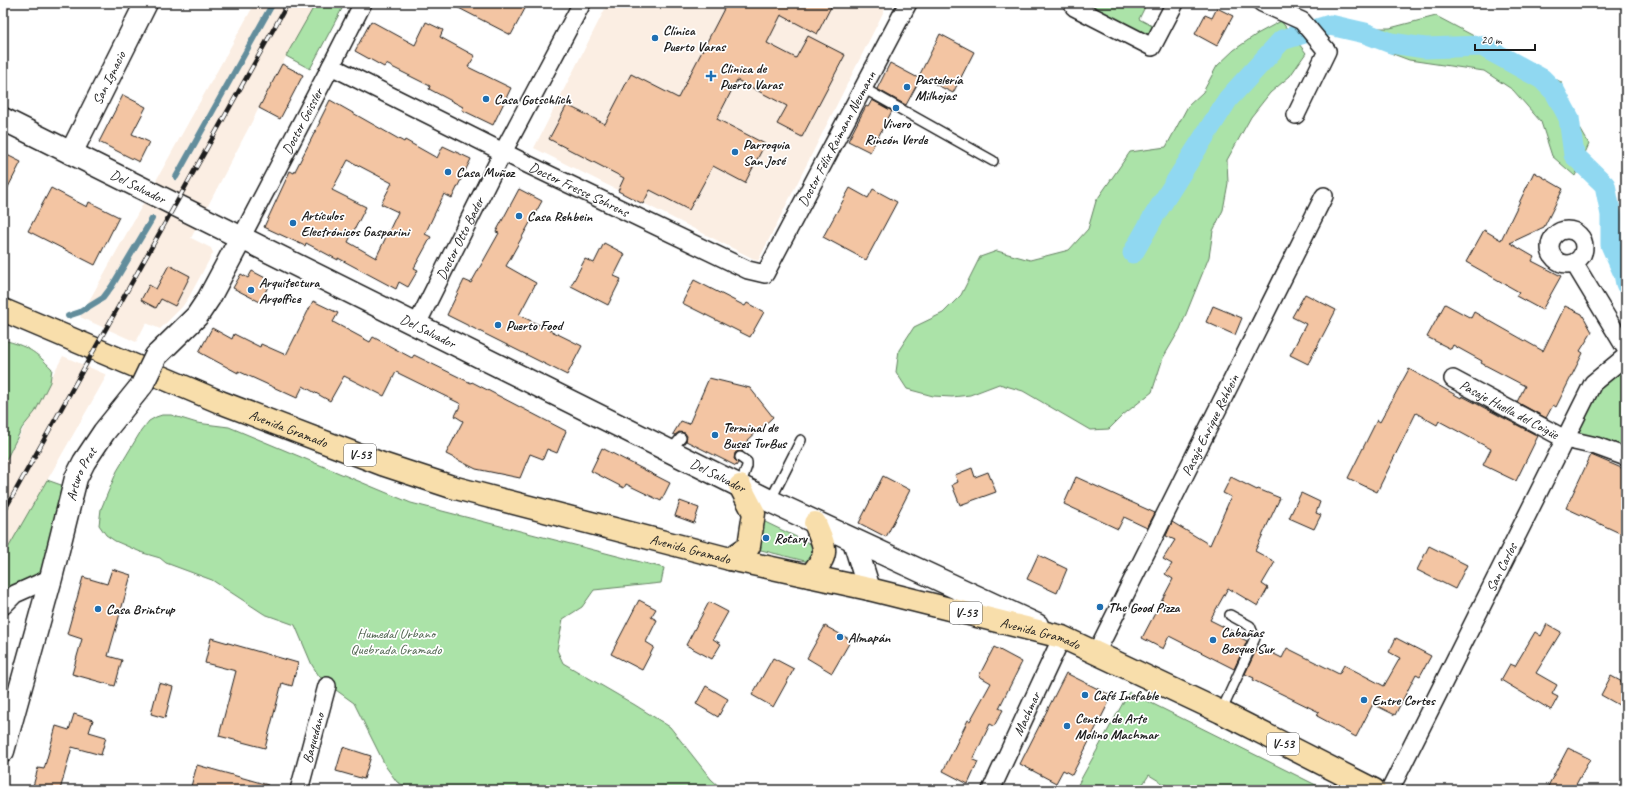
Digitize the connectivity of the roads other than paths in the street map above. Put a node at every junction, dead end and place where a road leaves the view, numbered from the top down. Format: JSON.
{"nodes":[{"id":1,"x":146,"y":3,"type":"edge"},
{"id":2,"x":362,"y":3,"type":"edge"},
{"id":3,"x":582,"y":3,"type":"edge"},
{"id":4,"x":908,"y":3,"type":"edge"},
{"id":5,"x":1175,"y":3,"type":"edge"},
{"id":6,"x":1262,"y":3,"type":"edge"},
{"id":7,"x":1074,"y":7,"type":"dead end"},
{"id":8,"x":331,"y":66,"type":"junction"},
{"id":9,"x":864,"y":88,"type":"junction"},
{"id":10,"x":1296,"y":116,"type":"dead end"},
{"id":11,"x":3,"y":119,"type":"edge"},
{"id":12,"x":504,"y":152,"type":"junction"},
{"id":13,"x":71,"y":153,"type":"junction"},
{"id":14,"x":993,"y":161,"type":"dead end"},
{"id":15,"x":1324,"y":196,"type":"dead end"},
{"id":16,"x":241,"y":238,"type":"junction"},
{"id":17,"x":1574,"y":263,"type":"dead end"},
{"id":18,"x":765,"y":274,"type":"joint"},
{"id":19,"x":3,"y":310,"type":"edge"},
{"id":20,"x":416,"y":326,"type":"junction"},
{"id":21,"x":1626,"y":349,"type":"edge"},
{"id":22,"x":1626,"y":356,"type":"edge"},
{"id":23,"x":1453,"y":379,"type":"dead end"},
{"id":24,"x":1565,"y":438,"type":"junction"},
{"id":25,"x":801,"y":440,"type":"dead end"},
{"id":26,"x":740,"y":457,"type":"dead end"},
{"id":27,"x":1626,"y":457,"type":"edge"},
{"id":28,"x":740,"y":486,"type":"junction"},
{"id":29,"x":770,"y":501,"type":"junction"},
{"id":30,"x":815,"y":523,"type":"junction"},
{"id":31,"x":854,"y":540,"type":"junction"},
{"id":32,"x":730,"y":559,"type":"junction"},
{"id":33,"x":810,"y":576,"type":"junction"},
{"id":34,"x":51,"y":578,"type":"junction"},
{"id":35,"x":869,"y":588,"type":"junction"},
{"id":36,"x":3,"y":606,"type":"edge"},
{"id":37,"x":1230,"y":615,"type":"dead end"},
{"id":38,"x":1062,"y":637,"type":"junction"},
{"id":39,"x":1096,"y":652,"type":"junction"},
{"id":40,"x":327,"y":686,"type":"dead end"},
{"id":41,"x":1221,"y":712,"type":"junction"},
{"id":42,"x":3,"y":751,"type":"edge"},
{"id":43,"x":299,"y":790,"type":"edge"},
{"id":44,"x":991,"y":790,"type":"edge"},
{"id":45,"x":1374,"y":790,"type":"edge"},
{"id":46,"x":1390,"y":790,"type":"edge"}],
"edges":[{"from":1,"to":13,"type":"main road","name":"San Ignacio"},
{"from":2,"to":8,"type":"street","name":"Doctor Geissler"},
{"from":3,"to":12,"type":"street","name":"Doctor Otto Bader"},
{"from":4,"to":9,"type":"street","name":"Doctor Félix Raimann Neumann"},
{"from":5,"to":7,"type":"street"},
{"from":6,"to":10,"type":"street"},
{"from":8,"to":12,"type":"street","name":"Doctor Fresse Sohrens"},
{"from":8,"to":16,"type":"street","name":"Doctor Geissler"},
{"from":9,"to":14,"type":"lane"},
{"from":9,"to":18,"type":"street","name":"Doctor Félix Raimann Neumann"},
{"from":11,"to":13,"type":"main road","name":"Del Salvador"},
{"from":12,"to":18,"type":"street","name":"Doctor Fresse Sohrens"},
{"from":12,"to":20,"type":"street","name":"Doctor Otto Bader"},
{"from":13,"to":16,"type":"main road","name":"Del Salvador"},
{"from":15,"to":39,"type":"street","name":"Pasaje Enrique Rehbein"},
{"from":16,"to":20,"type":"main road","name":"Del Salvador"},
{"from":16,"to":34,"type":"main road","name":"Arturo Prat","bridge":true},
{"from":17,"to":21,"type":"street"},
{"from":19,"to":32,"type":"main road","name":"Avenida Gramado","number":"V-53"},
{"from":20,"to":28,"type":"main road","name":"Del Salvador"},
{"from":22,"to":24,"type":"street","name":"San Carlos"},
{"from":23,"to":24,"type":"street","name":"Pasaje Huella del Coigüe"},
{"from":24,"to":27,"type":"street","name":"Pasaje Huella del Coigüe"},
{"from":24,"to":46,"type":"street","name":"San Carlos"},
{"from":25,"to":29,"type":"lane"},
{"from":26,"to":28,"type":"lane"},
{"from":28,"to":29,"type":"main road","name":"Del Salvador"},
{"from":28,"to":32,"type":"main road"},
{"from":29,"to":30,"type":"main road","name":"Del Salvador"},
{"from":30,"to":31,"type":"main road","name":"Del Salvador"},
{"from":30,"to":33,"type":"main road"},
{"from":31,"to":35,"type":"main road"},
{"from":31,"to":38,"type":"main road","name":"Del Salvador"},
{"from":32,"to":33,"type":"main road","name":"Avenida Gramado","number":"V-53"},
{"from":33,"to":35,"type":"main road","name":"Avenida Gramado","number":"V-53"},
{"from":34,"to":36,"type":"street"},
{"from":34,"to":42,"type":"main road","name":"Arturo Prat"},
{"from":35,"to":38,"type":"main road","name":"Avenida Gramado","number":"V-53"},
{"from":37,"to":41,"type":"lane"},
{"from":38,"to":39,"type":"main road","name":"Avenida Gramado","number":"V-53"},
{"from":38,"to":44,"type":"street","name":"Machmar"},
{"from":39,"to":41,"type":"main road","name":"Avenida Gramado","number":"V-53"},
{"from":40,"to":43,"type":"street","name":"Baquedano"},
{"from":41,"to":45,"type":"main road","name":"Avenida Gramado","number":"V-53"}]}
